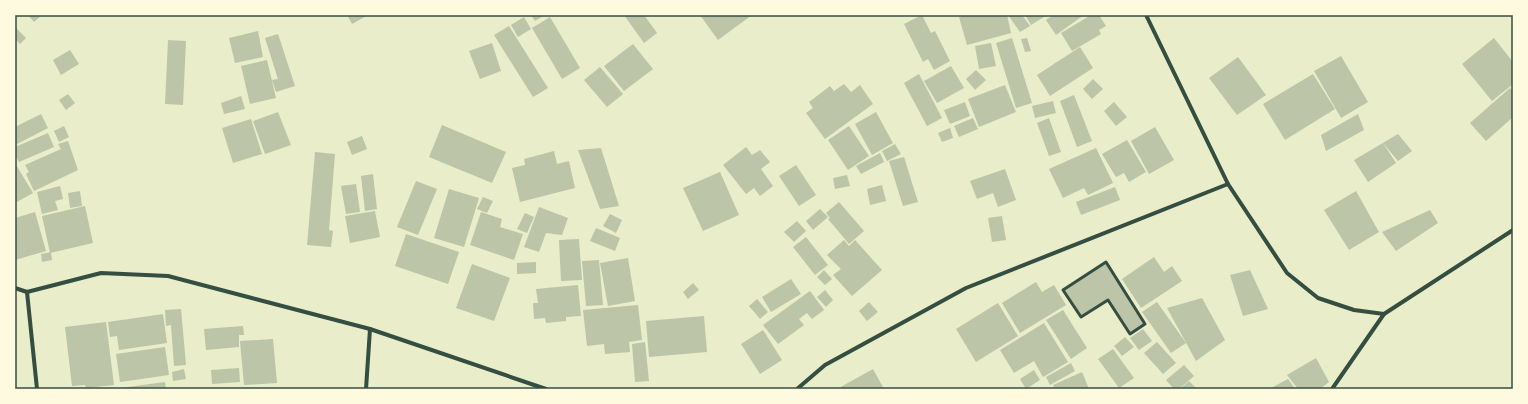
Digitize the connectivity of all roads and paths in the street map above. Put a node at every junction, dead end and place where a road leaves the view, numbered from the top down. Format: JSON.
{"nodes":[{"id":1,"x":1146,"y":15,"type":"edge"},
{"id":2,"x":1228,"y":184,"type":"junction"},
{"id":3,"x":1513,"y":230,"type":"edge"},
{"id":4,"x":1106,"y":262,"type":"joint"},
{"id":5,"x":15,"y":288,"type":"edge"},
{"id":6,"x":27,"y":292,"type":"junction"},
{"id":7,"x":1384,"y":314,"type":"junction"},
{"id":8,"x":370,"y":329,"type":"junction"},
{"id":9,"x":36,"y":389,"type":"edge"},
{"id":10,"x":366,"y":389,"type":"edge"},
{"id":11,"x":546,"y":389,"type":"edge"},
{"id":12,"x":797,"y":389,"type":"edge"},
{"id":13,"x":1332,"y":389,"type":"edge"}],
"edges":[{"from":1,"to":2,"type":"street"},
{"from":2,"to":7,"type":"street"},
{"from":2,"to":12,"type":"street"},
{"from":3,"to":7,"type":"street"},
{"from":4,"to":4,"type":"lane"},
{"from":5,"to":6,"type":"street"},
{"from":6,"to":8,"type":"street"},
{"from":6,"to":9,"type":"street"},
{"from":7,"to":13,"type":"street"},
{"from":8,"to":10,"type":"street"},
{"from":8,"to":11,"type":"street"}]}
